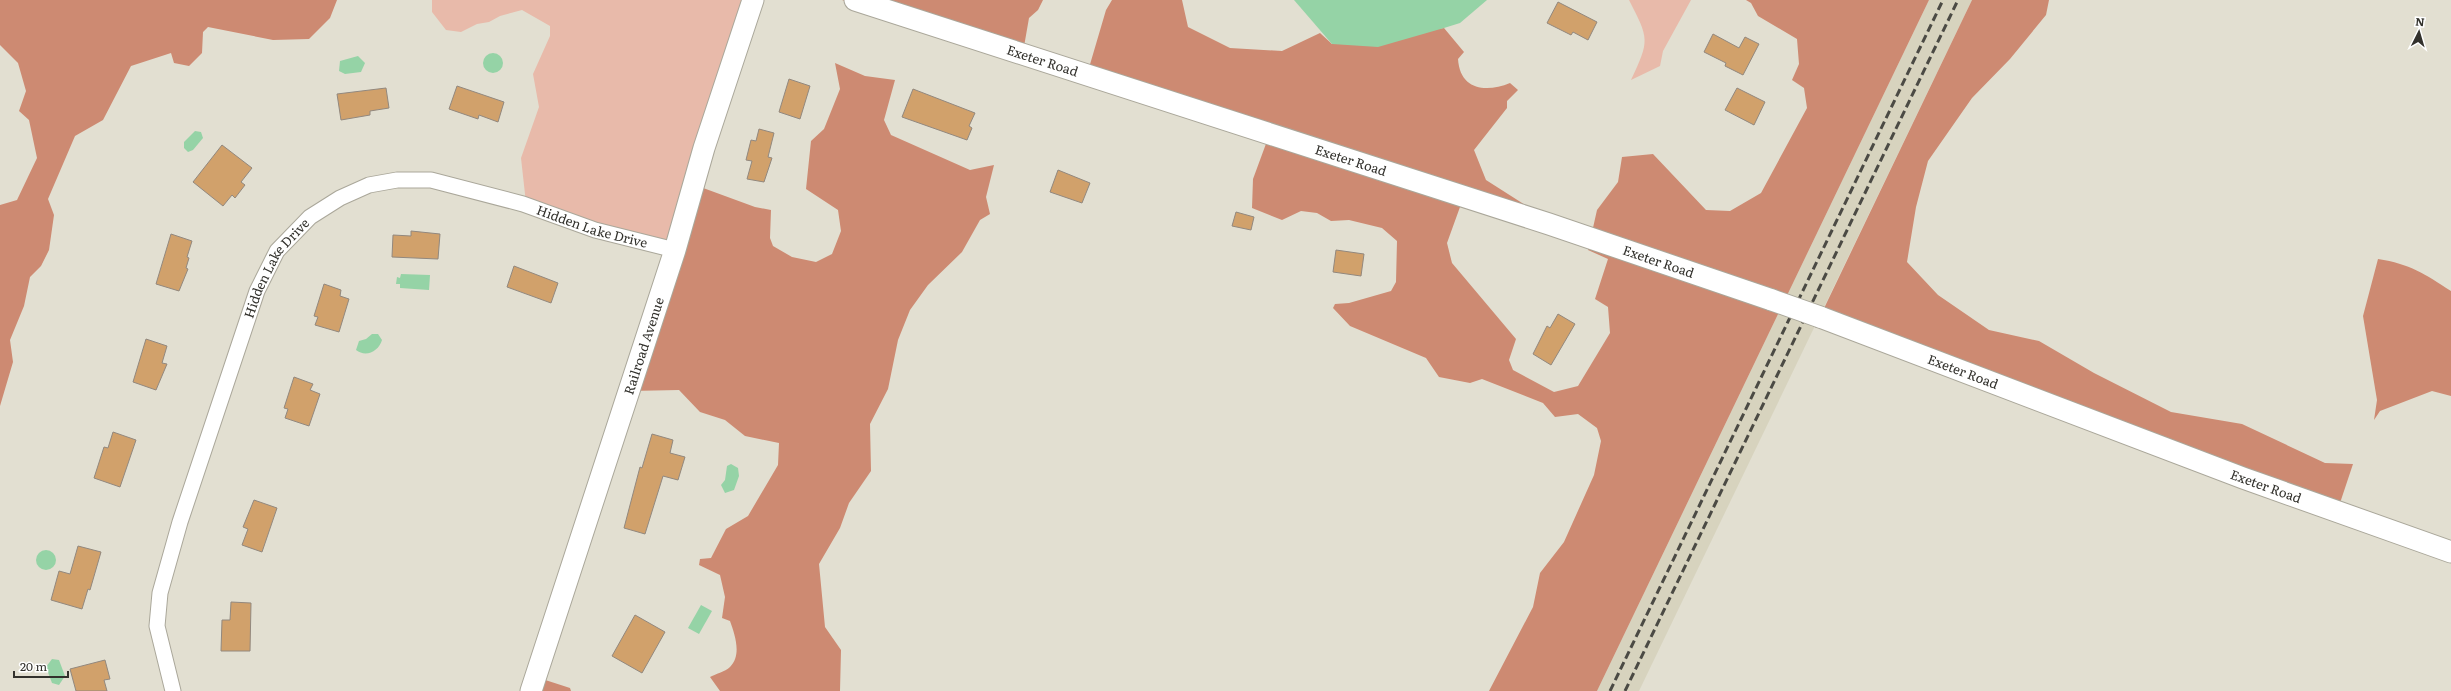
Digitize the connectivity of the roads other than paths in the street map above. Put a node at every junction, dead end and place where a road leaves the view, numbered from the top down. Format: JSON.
{"nodes":[{"id":1,"x":753,"y":0,"type":"edge"},
{"id":2,"x":855,"y":0,"type":"edge"},
{"id":3,"x":675,"y":250,"type":"junction"},
{"id":4,"x":2451,"y":552,"type":"edge"},
{"id":5,"x":172,"y":691,"type":"edge"},
{"id":6,"x":531,"y":691,"type":"edge"}],
"edges":[{"from":1,"to":3,"type":"street","name":"Railroad Avenue"},
{"from":2,"to":4,"type":"street","name":"Exeter Road","bridge":true},
{"from":3,"to":5,"type":"street","name":"Hidden Lake Drive"},
{"from":3,"to":6,"type":"street","name":"Railroad Avenue"}]}
